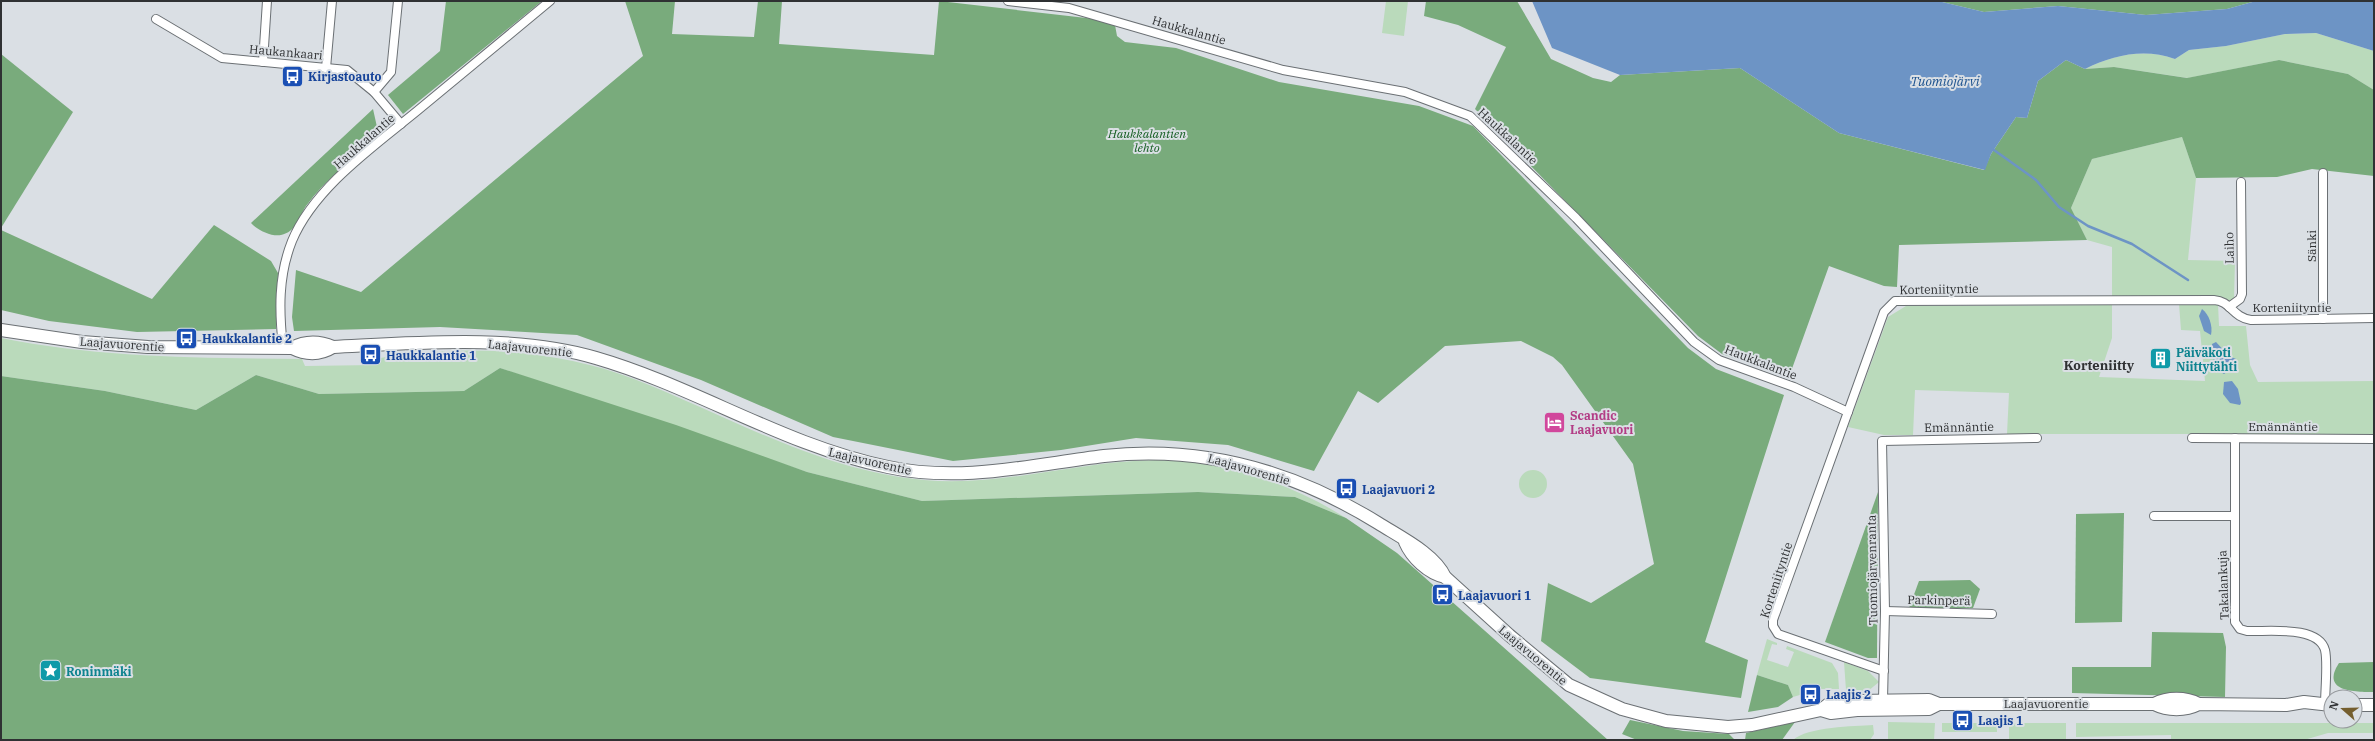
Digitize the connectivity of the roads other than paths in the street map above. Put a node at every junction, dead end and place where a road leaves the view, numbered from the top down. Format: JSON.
{"nodes":[{"id":1,"x":267,"y":1,"type":"edge"},
{"id":2,"x":332,"y":1,"type":"edge"},
{"id":3,"x":398,"y":1,"type":"edge"},
{"id":4,"x":550,"y":1,"type":"edge"},
{"id":5,"x":1008,"y":1,"type":"edge"},
{"id":6,"x":156,"y":19,"type":"dead end"},
{"id":7,"x":263,"y":62,"type":"junction"},
{"id":8,"x":326,"y":68,"type":"junction"},
{"id":9,"x":374,"y":92,"type":"junction"},
{"id":10,"x":401,"y":124,"type":"junction"},
{"id":11,"x":2323,"y":173,"type":"dead end"},
{"id":12,"x":2241,"y":182,"type":"dead end"},
{"id":13,"x":2230,"y":307,"type":"junction"},
{"id":14,"x":2374,"y":318,"type":"edge"},
{"id":15,"x":2323,"y":319,"type":"junction"},
{"id":16,"x":1,"y":330,"type":"edge"},
{"id":17,"x":288,"y":348,"type":"junction"},
{"id":18,"x":1848,"y":412,"type":"junction"},
{"id":19,"x":2037,"y":438,"type":"dead end"},
{"id":20,"x":2192,"y":438,"type":"dead end"},
{"id":21,"x":2235,"y":438,"type":"junction"},
{"id":22,"x":2374,"y":439,"type":"edge"},
{"id":23,"x":1882,"y":440,"type":"joint"},
{"id":24,"x":2154,"y":516,"type":"dead end"},
{"id":25,"x":2234,"y":516,"type":"junction"},
{"id":26,"x":1885,"y":611,"type":"junction"},
{"id":27,"x":1992,"y":614,"type":"dead end"},
{"id":28,"x":1884,"y":671,"type":"junction"},
{"id":29,"x":2327,"y":689,"type":"edge"},
{"id":30,"x":1883,"y":700,"type":"junction"},
{"id":31,"x":1939,"y":704,"type":"junction"},
{"id":32,"x":2323,"y":704,"type":"edge"},
{"id":33,"x":2363,"y":705,"type":"edge"},
{"id":34,"x":2374,"y":705,"type":"edge"},
{"id":35,"x":1822,"y":710,"type":"junction"}],
"edges":[{"from":1,"to":7,"type":"street"},
{"from":2,"to":8,"type":"street"},
{"from":3,"to":9,"type":"street"},
{"from":4,"to":10,"type":"street","name":"Haukkalantie"},
{"from":5,"to":18,"type":"street","name":"Haukkalantie"},
{"from":6,"to":7,"type":"street","name":"Haukankaari"},
{"from":7,"to":8,"type":"street","name":"Haukankaari"},
{"from":8,"to":9,"type":"street","name":"Haukankaari"},
{"from":9,"to":10,"type":"street","name":"Haukankaari"},
{"from":10,"to":17,"type":"street","name":"Haukkalantie"},
{"from":11,"to":15,"type":"street","name":"Sänki"},
{"from":12,"to":13,"type":"street","name":"Laiho"},
{"from":13,"to":15,"type":"street","name":"Korteniityntie"},
{"from":13,"to":18,"type":"street","name":"Korteniityntie"},
{"from":14,"to":15,"type":"street","name":"Korteniityntie"},
{"from":16,"to":17,"type":"street","name":"Laajavuorentie"},
{"from":17,"to":35,"type":"street","name":"Laajavuorentie"},
{"from":18,"to":28,"type":"street","name":"Korteniityntie"},
{"from":19,"to":23,"type":"street","name":"Emännäntie"},
{"from":20,"to":21,"type":"street","name":"Emännäntie"},
{"from":21,"to":22,"type":"street","name":"Emännäntie"},
{"from":21,"to":25,"type":"street","name":"Takalankuja"},
{"from":23,"to":26,"type":"street","name":"Tuomiojärvenranta"},
{"from":24,"to":25,"type":"street"},
{"from":25,"to":29,"type":"street","name":"Takalankuja"},
{"from":26,"to":27,"type":"street","name":"Parkinperä"},
{"from":26,"to":28,"type":"street","name":"Tuomiojärvenranta"},
{"from":28,"to":30,"type":"street","name":"Tuomiojärvenranta"},
{"from":30,"to":31,"type":"street","name":"Laajavuorentie"},
{"from":30,"to":35,"type":"street","name":"Laajavuorentie"},
{"from":31,"to":32,"type":"street","name":"Laajavuorentie"},
{"from":31,"to":35,"type":"street","name":"Laajavuorentie"},
{"from":33,"to":34,"type":"street"}]}
